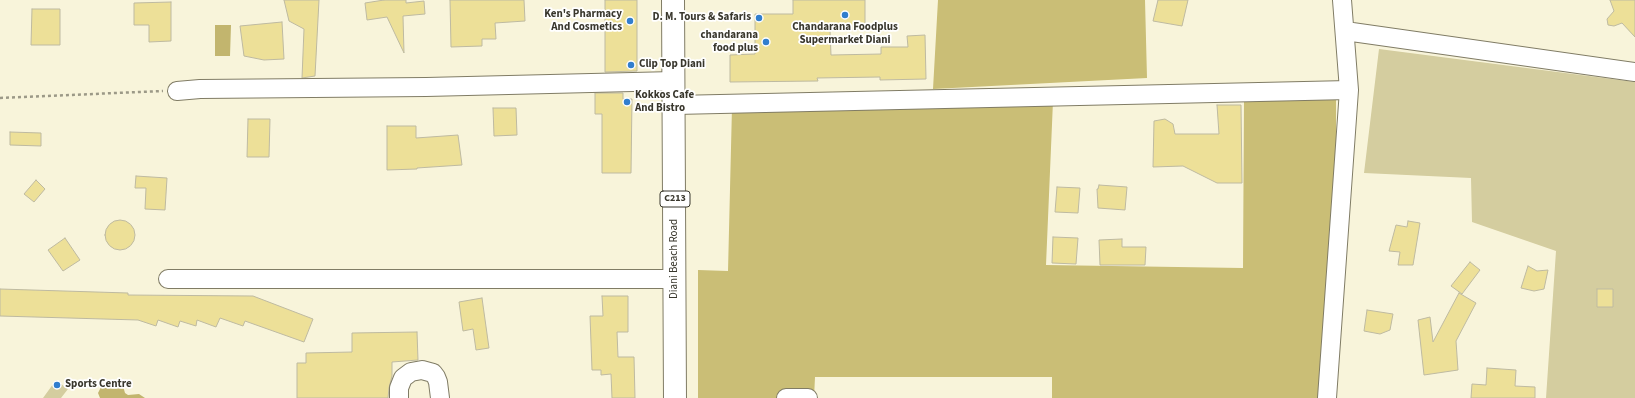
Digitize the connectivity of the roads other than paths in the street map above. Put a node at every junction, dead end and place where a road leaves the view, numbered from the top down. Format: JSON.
{"nodes":[{"id":1,"x":673,"y":0,"type":"edge"},
{"id":2,"x":1342,"y":0,"type":"edge"},
{"id":3,"x":1345,"y":31,"type":"junction"},
{"id":4,"x":1635,"y":72,"type":"edge"},
{"id":5,"x":674,"y":81,"type":"junction"},
{"id":6,"x":1348,"y":90,"type":"junction"},
{"id":7,"x":177,"y":91,"type":"road end"},
{"id":8,"x":675,"y":105,"type":"junction"},
{"id":9,"x":168,"y":279,"type":"dead end"},
{"id":10,"x":674,"y":279,"type":"junction"},
{"id":11,"x":399,"y":398,"type":"edge"},
{"id":12,"x":440,"y":398,"type":"edge"},
{"id":13,"x":675,"y":398,"type":"edge"},
{"id":14,"x":786,"y":398,"type":"edge"},
{"id":15,"x":808,"y":398,"type":"edge"},
{"id":16,"x":1327,"y":398,"type":"edge"}],
"edges":[{"from":1,"to":5,"type":"main road","name":"Diani Beach Road","number":"C213"},
{"from":2,"to":3,"type":"street"},
{"from":3,"to":4,"type":"street"},
{"from":3,"to":6,"type":"street"},
{"from":5,"to":7,"type":"street"},
{"from":5,"to":8,"type":"main road","name":"Diani Beach Road","number":"C213"},
{"from":6,"to":8,"type":"street"},
{"from":6,"to":16,"type":"street"},
{"from":8,"to":10,"type":"main road","name":"Diani Beach Road","number":"C213"},
{"from":9,"to":10,"type":"street"},
{"from":10,"to":13,"type":"main road","name":"Diani Beach Road","number":"C213"},
{"from":11,"to":12,"type":"street"},
{"from":14,"to":15,"type":"street"}]}
